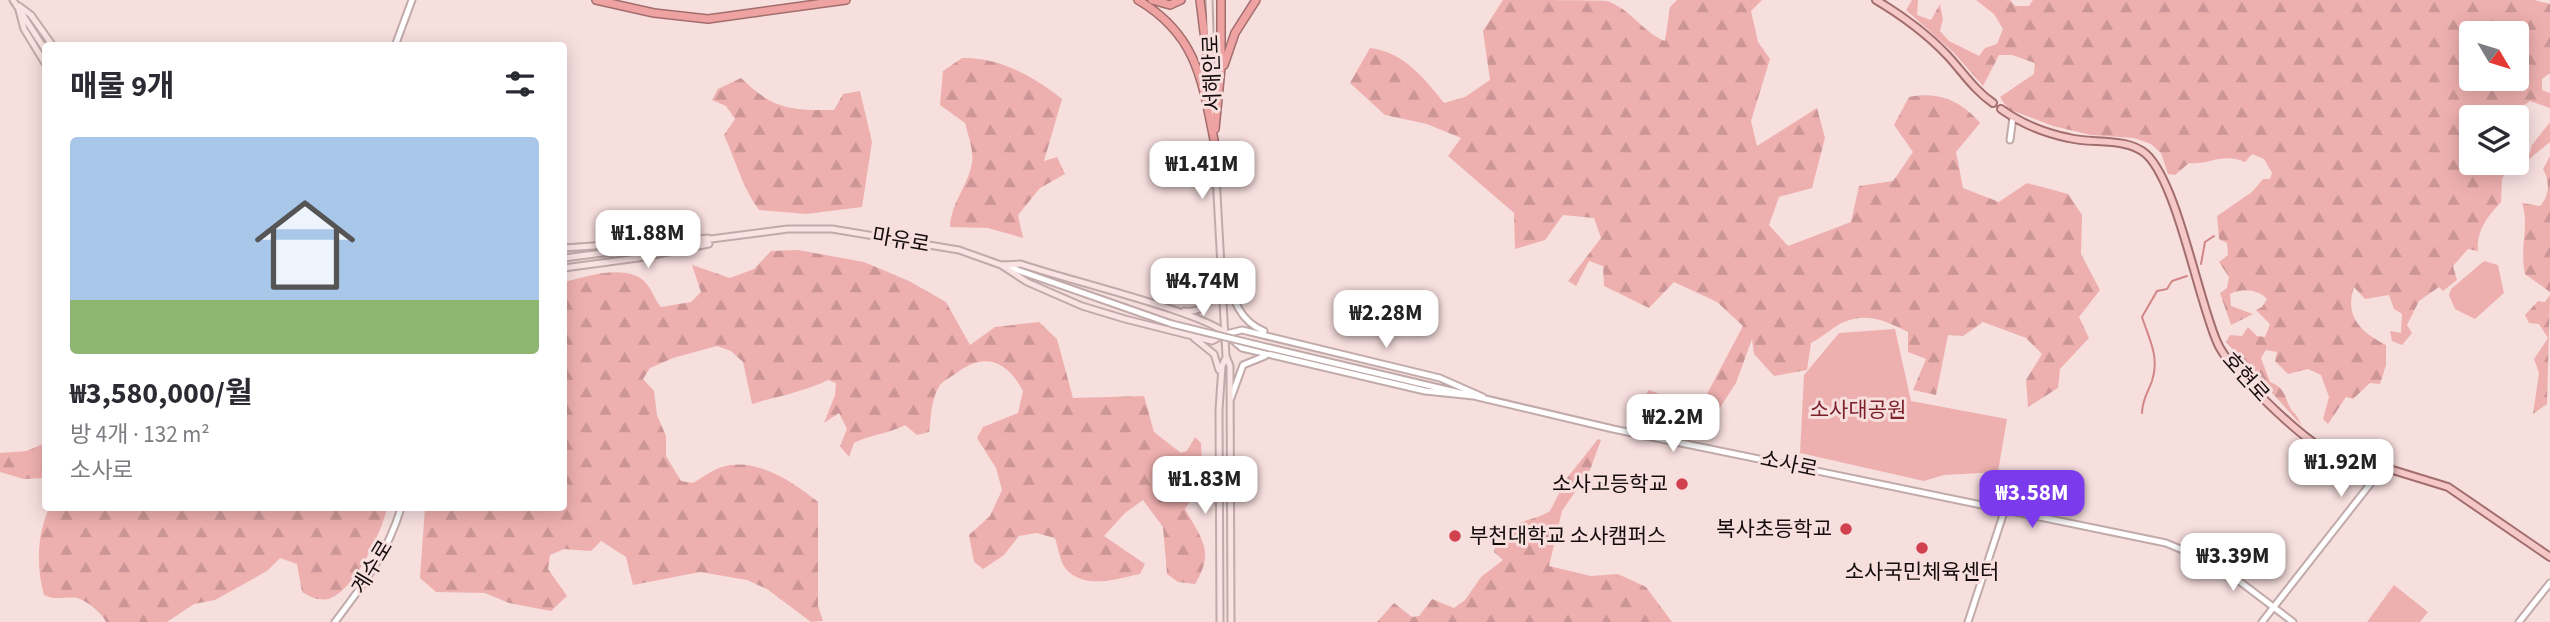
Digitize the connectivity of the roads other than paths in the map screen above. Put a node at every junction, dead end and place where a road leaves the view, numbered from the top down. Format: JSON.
{"nodes":[{"id":1,"x":412,"y":0,"type":"edge"},
{"id":2,"x":596,"y":0,"type":"edge"},
{"id":3,"x":846,"y":0,"type":"edge"},
{"id":4,"x":1138,"y":0,"type":"edge"},
{"id":5,"x":1152,"y":0,"type":"edge"},
{"id":6,"x":1181,"y":0,"type":"edge"},
{"id":7,"x":1200,"y":0,"type":"edge"},
{"id":8,"x":1209,"y":0,"type":"edge"},
{"id":9,"x":1221,"y":0,"type":"edge"},
{"id":10,"x":1256,"y":0,"type":"edge"},
{"id":11,"x":1876,"y":0,"type":"edge"},
{"id":12,"x":14,"y":2,"type":"edge"},
{"id":13,"x":19,"y":10,"type":"junction"},
{"id":14,"x":50,"y":42,"type":"edge"},
{"id":15,"x":396,"y":42,"type":"edge"},
{"id":16,"x":42,"y":45,"type":"edge"},
{"id":17,"x":42,"y":58,"type":"edge"},
{"id":18,"x":1212,"y":88,"type":"junction"},
{"id":19,"x":1217,"y":100,"type":"junction"},
{"id":20,"x":1993,"y":103,"type":"dead end"},
{"id":21,"x":2001,"y":109,"type":"dead end"},
{"id":22,"x":2013,"y":117,"type":"junction"},
{"id":23,"x":1214,"y":140,"type":"junction"},
{"id":24,"x":2010,"y":141,"type":"dead end"},
{"id":25,"x":725,"y":239,"type":"junction"},
{"id":26,"x":567,"y":248,"type":"edge"},
{"id":27,"x":567,"y":258,"type":"edge"},
{"id":28,"x":1221,"y":259,"type":"junction"},
{"id":29,"x":1001,"y":265,"type":"junction"},
{"id":30,"x":567,"y":268,"type":"edge"},
{"id":31,"x":1155,"y":305,"type":"junction"},
{"id":32,"x":1191,"y":336,"type":"junction"},
{"id":33,"x":1226,"y":336,"type":"junction"},
{"id":34,"x":1277,"y":337,"type":"junction"},
{"id":35,"x":1226,"y":356,"type":"junction"},
{"id":36,"x":1272,"y":356,"type":"junction"},
{"id":37,"x":1221,"y":378,"type":"junction"},
{"id":38,"x":1483,"y":397,"type":"junction"},
{"id":39,"x":1228,"y":408,"type":"junction"},
{"id":40,"x":2382,"y":468,"type":"junction"},
{"id":41,"x":400,"y":511,"type":"edge"},
{"id":42,"x":2004,"y":512,"type":"junction"},
{"id":43,"x":2550,"y":557,"type":"edge"},
{"id":44,"x":2550,"y":583,"type":"edge"},
{"id":45,"x":2274,"y":608,"type":"junction"},
{"id":46,"x":335,"y":622,"type":"edge"},
{"id":47,"x":1220,"y":622,"type":"edge"},
{"id":48,"x":1231,"y":622,"type":"edge"},
{"id":49,"x":1968,"y":622,"type":"edge"},
{"id":50,"x":2262,"y":622,"type":"edge"},
{"id":51,"x":2293,"y":622,"type":"edge"},
{"id":52,"x":2519,"y":622,"type":"edge"}],
"edges":[{"from":1,"to":15,"type":"street"},
{"from":2,"to":3,"type":"highway"},
{"from":4,"to":23,"type":"highway"},
{"from":5,"to":6,"type":"highway"},
{"from":7,"to":18,"type":"highway"},
{"from":8,"to":18,"type":"main road","name":"서해안로"},
{"from":9,"to":19,"type":"highway"},
{"from":10,"to":19,"type":"highway"},
{"from":11,"to":20,"type":"main road"},
{"from":12,"to":13,"type":"main road"},
{"from":12,"to":14,"type":"main road"},
{"from":13,"to":16,"type":"main road"},
{"from":13,"to":17,"type":"main road"},
{"from":18,"to":23,"type":"main road","name":"서해안로"},
{"from":19,"to":23,"type":"highway"},
{"from":21,"to":22,"type":"main road","name":"호현로"},
{"from":22,"to":24,"type":"street"},
{"from":22,"to":40,"type":"main road","name":"호현로"},
{"from":23,"to":28,"type":"main road","name":"서해안로"},
{"from":25,"to":26,"type":"main road"},
{"from":25,"to":27,"type":"main road","name":"마유로"},
{"from":25,"to":29,"type":"main road","name":"마유로"},
{"from":25,"to":30,"type":"main road"},
{"from":28,"to":31,"type":"main road"},
{"from":28,"to":33,"type":"main road","name":"서해안로"},
{"from":28,"to":34,"type":"street"},
{"from":29,"to":31,"type":"main road"},
{"from":29,"to":32,"type":"main road"},
{"from":29,"to":33,"type":"street","name":"마유로","bridge":true},
{"from":31,"to":33,"type":"main road"},
{"from":32,"to":33,"type":"main road"},
{"from":32,"to":37,"type":"main road"},
{"from":33,"to":34,"type":"street"},
{"from":33,"to":35,"type":"main road","name":"서해안로"},
{"from":33,"to":36,"type":"street"},
{"from":33,"to":38,"type":"street","name":"소사로","bridge":true},
{"from":34,"to":38,"type":"street"},
{"from":35,"to":37,"type":"main road","name":"서해안로"},
{"from":35,"to":39,"type":"main road","name":"서해안로"},
{"from":36,"to":38,"type":"street"},
{"from":36,"to":39,"type":"street"},
{"from":37,"to":47,"type":"main road","name":"서해안로"},
{"from":38,"to":42,"type":"street","name":"소사로"},
{"from":39,"to":48,"type":"main road","name":"서해안로"},
{"from":40,"to":43,"type":"main road","name":"호현로"},
{"from":40,"to":45,"type":"street"},
{"from":41,"to":46,"type":"street","name":"계수로"},
{"from":42,"to":45,"type":"street","name":"소사로"},
{"from":42,"to":49,"type":"street"},
{"from":44,"to":52,"type":"street"},
{"from":45,"to":50,"type":"street"},
{"from":45,"to":51,"type":"street","name":"소사로"}]}
